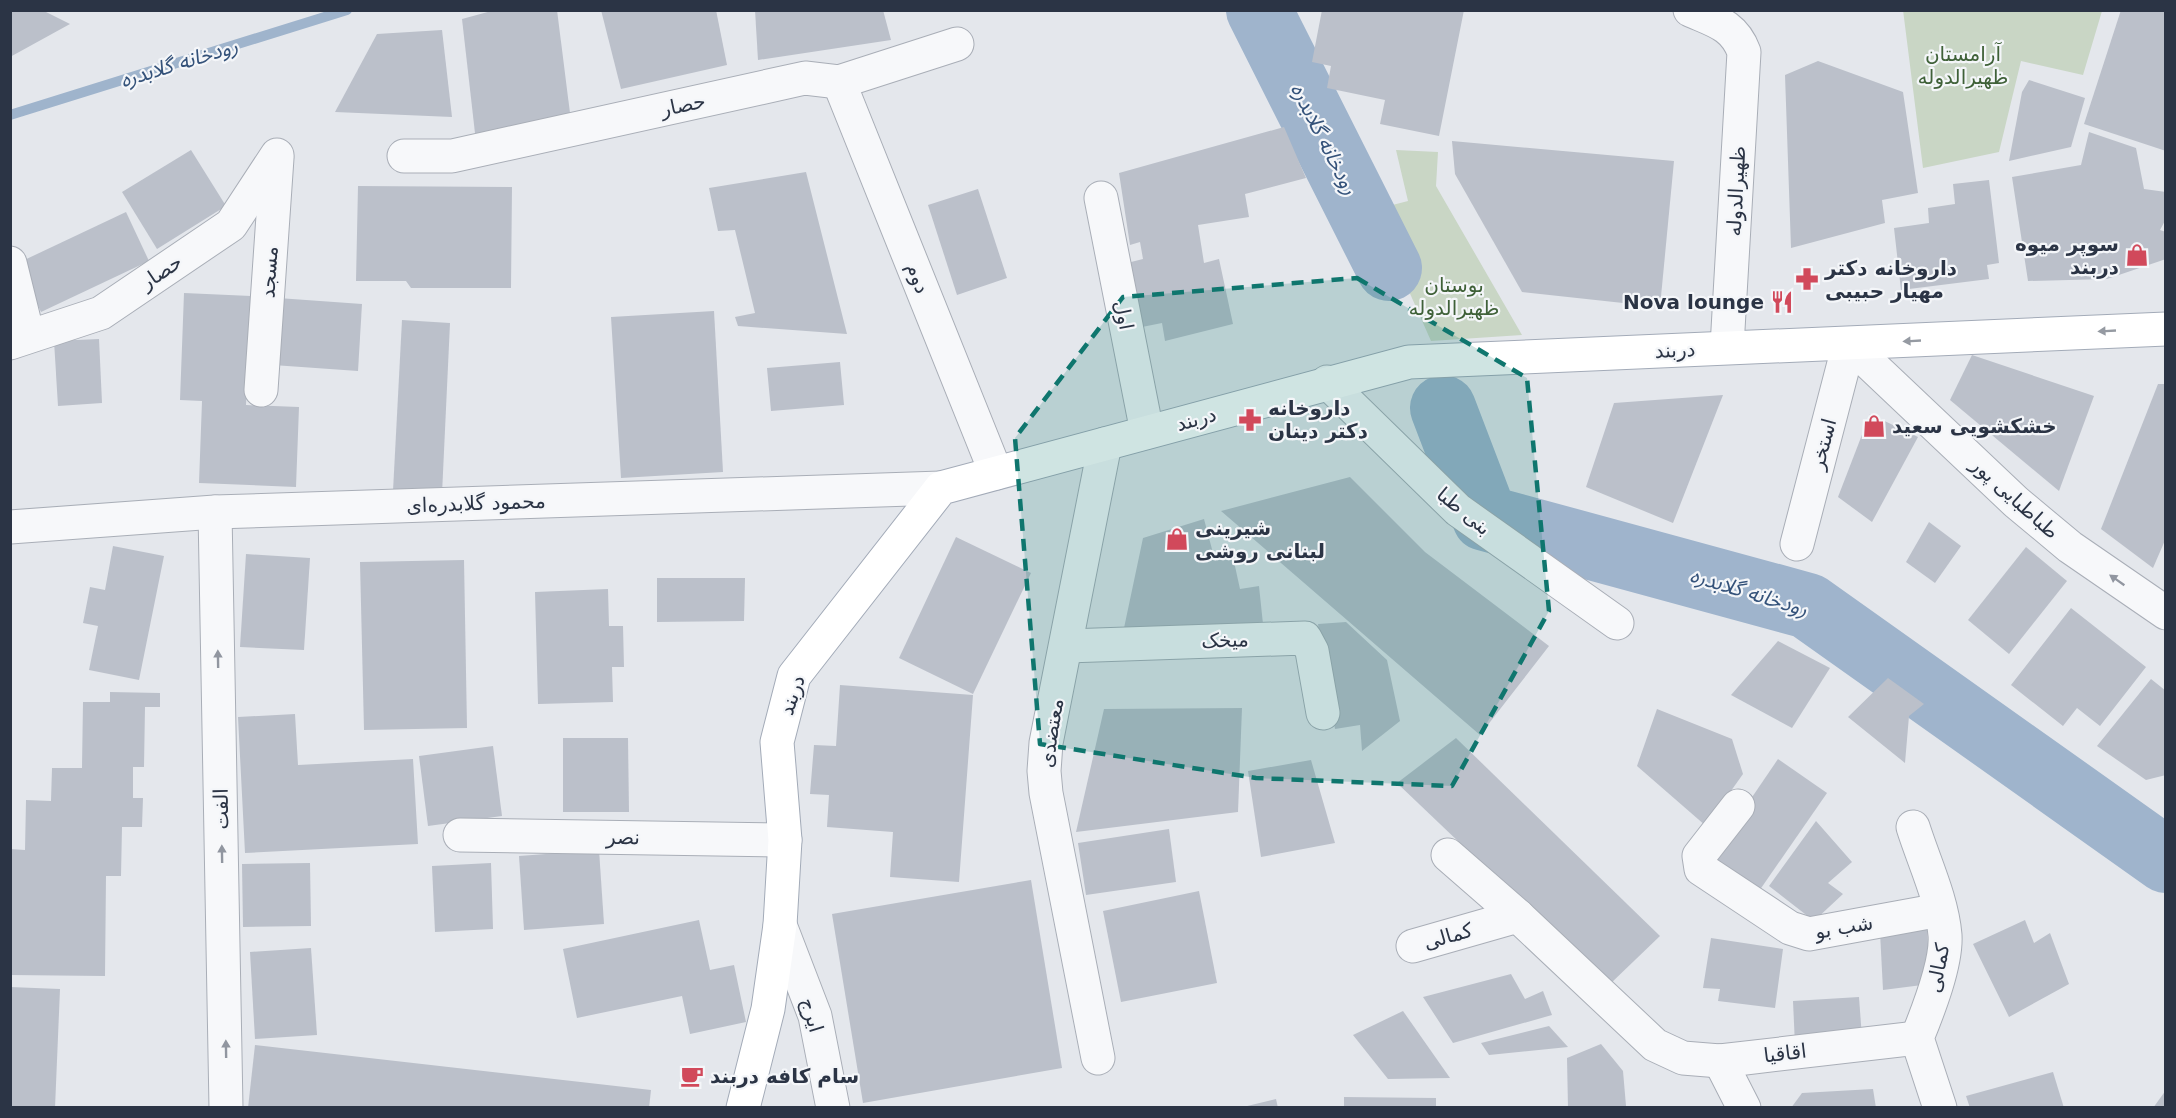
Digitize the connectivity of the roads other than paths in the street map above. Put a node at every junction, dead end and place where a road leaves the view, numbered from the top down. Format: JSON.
{"nodes":[{"id":1,"x":1690,"y":10,"type":"edge"},
{"id":2,"x":957,"y":44,"type":"dead end"},
{"id":3,"x":840,"y":82,"type":"junction"},
{"id":4,"x":277,"y":155,"type":"joint"},
{"id":5,"x":404,"y":156,"type":"dead end"},
{"id":6,"x":1101,"y":198,"type":"dead end"},
{"id":7,"x":10,"y":263,"type":"edge"},
{"id":8,"x":2166,"y":329,"type":"edge"},
{"id":9,"x":20,"y":339,"type":"edge"},
{"id":10,"x":1849,"y":344,"type":"junction"},
{"id":11,"x":1727,"y":347,"type":"junction"},
{"id":12,"x":1327,"y":382,"type":"junction"},
{"id":13,"x":261,"y":390,"type":"dead end"},
{"id":14,"x":1147,"y":432,"type":"junction"},
{"id":15,"x":1105,"y":444,"type":"junction"},
{"id":16,"x":996,"y":473,"type":"junction"},
{"id":17,"x":941,"y":488,"type":"junction"},
{"id":18,"x":215,"y":512,"type":"junction"},
{"id":19,"x":10,"y":527,"type":"edge"},
{"id":20,"x":1797,"y":544,"type":"dead end"},
{"id":21,"x":2166,"y":613,"type":"edge"},
{"id":22,"x":1617,"y":622,"type":"dead end"},
{"id":23,"x":1067,"y":646,"type":"junction"},
{"id":24,"x":1323,"y":713,"type":"dead end"},
{"id":25,"x":1738,"y":806,"type":"dead end"},
{"id":26,"x":1913,"y":827,"type":"dead end"},
{"id":27,"x":460,"y":835,"type":"dead end"},
{"id":28,"x":785,"y":840,"type":"junction"},
{"id":29,"x":1448,"y":855,"type":"dead end"},
{"id":30,"x":1940,"y":910,"type":"junction"},
{"id":31,"x":1518,"y":916,"type":"junction"},
{"id":32,"x":780,"y":925,"type":"junction"},
{"id":33,"x":1413,"y":946,"type":"dead end"},
{"id":34,"x":1917,"y":1038,"type":"junction"},
{"id":35,"x":1098,"y":1058,"type":"dead end"},
{"id":36,"x":1720,"y":1061,"type":"junction"},
{"id":37,"x":226,"y":1107,"type":"edge"},
{"id":38,"x":743,"y":1107,"type":"edge"},
{"id":39,"x":833,"y":1107,"type":"edge"},
{"id":40,"x":1744,"y":1107,"type":"edge"},
{"id":41,"x":1940,"y":1107,"type":"edge"}],
"edges":[{"from":1,"to":11,"type":"street","name":"ظهیرالدوله"},
{"from":2,"to":3,"type":"street","name":"حصار"},
{"from":3,"to":5,"type":"street","name":"حصار"},
{"from":3,"to":16,"type":"street","name":"دوم"},
{"from":4,"to":9,"type":"street","name":"حصار"},
{"from":4,"to":13,"type":"street","name":"مسجد"},
{"from":6,"to":14,"type":"street","name":"اول"},
{"from":7,"to":9,"type":"street"},
{"from":8,"to":10,"type":"main road","name":"دربند","one_way":true},
{"from":10,"to":11,"type":"main road","name":"دربند"},
{"from":10,"to":20,"type":"street","name":"استخر"},
{"from":21,"to":10,"type":"street","name":"طباطبایی پور","one_way":true},
{"from":11,"to":12,"type":"main road","name":"دربند"},
{"from":12,"to":14,"type":"main road","name":"دربند"},
{"from":12,"to":22,"type":"street","name":"بنی طبا"},
{"from":14,"to":15,"type":"main road","name":"دربند"},
{"from":15,"to":16,"type":"main road","name":"دربند"},
{"from":15,"to":23,"type":"street","name":"معتضدی"},
{"from":16,"to":17,"type":"main road","name":"دربند"},
{"from":17,"to":18,"type":"street","name":"محمود گلابدره‌ای"},
{"from":17,"to":28,"type":"main road","name":"دربند"},
{"from":18,"to":19,"type":"street","name":"محمود گلابدره‌ای"},
{"from":37,"to":18,"type":"street","name":"الفت","one_way":true},
{"from":23,"to":24,"type":"street","name":"میخک"},
{"from":23,"to":35,"type":"street","name":"معتضدی"},
{"from":25,"to":30,"type":"street","name":"شب بو"},
{"from":26,"to":30,"type":"street","name":"کمالی"},
{"from":27,"to":28,"type":"street","name":"نصر"},
{"from":28,"to":32,"type":"main road","name":"دربند"},
{"from":29,"to":31,"type":"street","name":"اقاقیا"},
{"from":30,"to":34,"type":"street","name":"کمالی"},
{"from":31,"to":33,"type":"street","name":"کمالی"},
{"from":31,"to":36,"type":"street","name":"اقاقیا"},
{"from":32,"to":38,"type":"main road","name":"دربند"},
{"from":32,"to":39,"type":"street","name":"ایرج"},
{"from":34,"to":36,"type":"street","name":"اقاقیا"},
{"from":34,"to":41,"type":"street"},
{"from":36,"to":40,"type":"street"}]}
